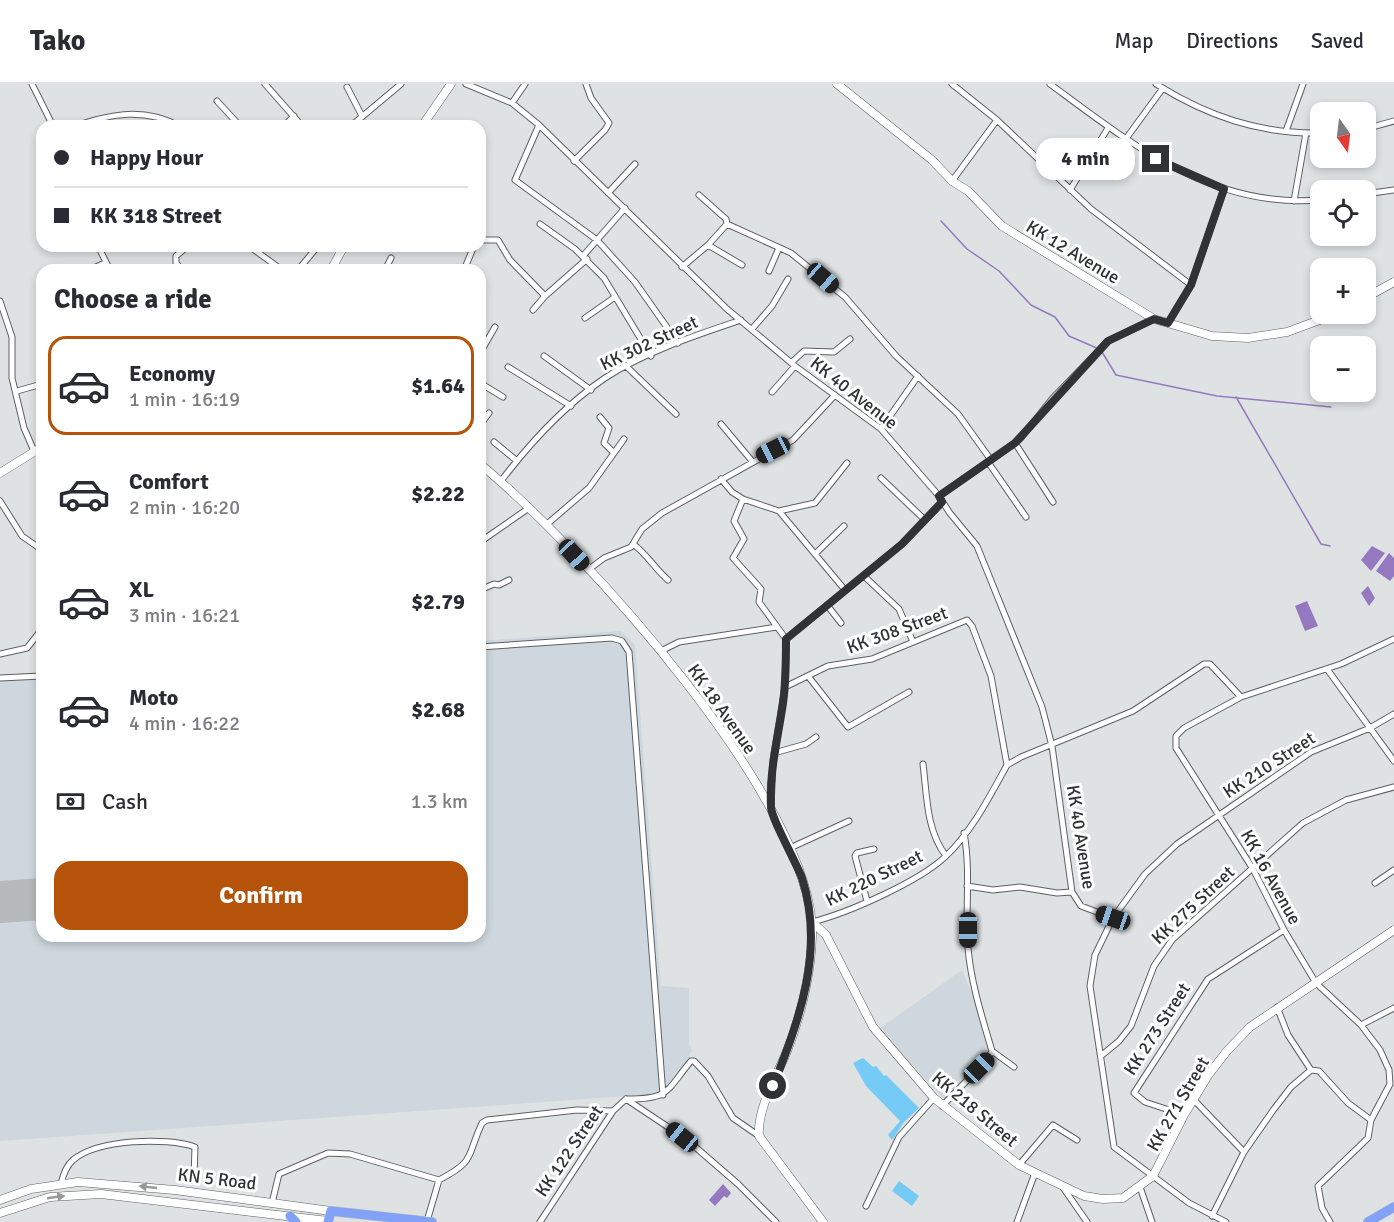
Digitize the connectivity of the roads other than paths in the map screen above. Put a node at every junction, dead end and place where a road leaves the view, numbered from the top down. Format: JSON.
{"nodes":[{"id":1,"x":32,"y":84,"type":"edge"},
{"id":2,"x":265,"y":84,"type":"edge"},
{"id":3,"x":401,"y":84,"type":"edge"},
{"id":4,"x":451,"y":84,"type":"edge"},
{"id":5,"x":466,"y":84,"type":"edge"},
{"id":6,"x":525,"y":84,"type":"edge"},
{"id":7,"x":586,"y":84,"type":"edge"},
{"id":8,"x":837,"y":84,"type":"edge"},
{"id":9,"x":952,"y":84,"type":"edge"},
{"id":10,"x":1050,"y":84,"type":"edge"},
{"id":11,"x":1156,"y":84,"type":"edge"},
{"id":12,"x":1303,"y":84,"type":"edge"},
{"id":13,"x":347,"y":87,"type":"dead end"},
{"id":14,"x":1163,"y":88,"type":"junction"},
{"id":15,"x":217,"y":101,"type":"dead end"},
{"id":16,"x":513,"y":103,"type":"junction"},
{"id":17,"x":294,"y":116,"type":"junction"},
{"id":18,"x":362,"y":116,"type":"junction"},
{"id":19,"x":49,"y":120,"type":"edge"},
{"id":20,"x":94,"y":120,"type":"edge"},
{"id":21,"x":164,"y":120,"type":"edge"},
{"id":22,"x":234,"y":120,"type":"edge"},
{"id":23,"x":290,"y":120,"type":"edge"},
{"id":24,"x":297,"y":120,"type":"edge"},
{"id":25,"x":358,"y":120,"type":"edge"},
{"id":26,"x":426,"y":120,"type":"edge"},
{"id":27,"x":997,"y":120,"type":"junction"},
{"id":28,"x":1394,"y":121,"type":"edge"},
{"id":29,"x":539,"y":125,"type":"junction"},
{"id":30,"x":1376,"y":126,"type":"edge"},
{"id":31,"x":1108,"y":128,"type":"junction"},
{"id":32,"x":1286,"y":131,"type":"junction"},
{"id":33,"x":1306,"y":133,"type":"junction"},
{"id":34,"x":1310,"y":133,"type":"edge"},
{"id":35,"x":1125,"y":140,"type":"junction"},
{"id":36,"x":574,"y":161,"type":"junction"},
{"id":37,"x":635,"y":164,"type":"dead end"},
{"id":38,"x":952,"y":181,"type":"junction"},
{"id":39,"x":1224,"y":189,"type":"junction"},
{"id":40,"x":1070,"y":190,"type":"junction"},
{"id":41,"x":1394,"y":190,"type":"edge"},
{"id":42,"x":1376,"y":192,"type":"edge"},
{"id":43,"x":608,"y":193,"type":"junction"},
{"id":44,"x":699,"y":195,"type":"dead end"},
{"id":45,"x":1310,"y":200,"type":"edge"},
{"id":46,"x":1294,"y":201,"type":"junction"},
{"id":47,"x":626,"y":208,"type":"junction"},
{"id":48,"x":540,"y":224,"type":"dead end"},
{"id":49,"x":727,"y":224,"type":"junction"},
{"id":50,"x":486,"y":239,"type":"edge"},
{"id":51,"x":597,"y":240,"type":"junction"},
{"id":52,"x":708,"y":245,"type":"junction"},
{"id":53,"x":779,"y":248,"type":"junction"},
{"id":54,"x":100,"y":252,"type":"edge"},
{"id":55,"x":257,"y":252,"type":"edge"},
{"id":56,"x":313,"y":252,"type":"edge"},
{"id":57,"x":178,"y":253,"type":"edge"},
{"id":58,"x":585,"y":257,"type":"junction"},
{"id":59,"x":391,"y":258,"type":"dead end"},
{"id":60,"x":105,"y":263,"type":"edge"},
{"id":61,"x":177,"y":264,"type":"edge"},
{"id":62,"x":274,"y":264,"type":"edge"},
{"id":63,"x":303,"y":264,"type":"edge"},
{"id":64,"x":388,"y":264,"type":"edge"},
{"id":65,"x":742,"y":265,"type":"dead end"},
{"id":66,"x":682,"y":267,"type":"junction"},
{"id":67,"x":769,"y":271,"type":"dead end"},
{"id":68,"x":788,"y":279,"type":"dead end"},
{"id":69,"x":1394,"y":282,"type":"edge"},
{"id":70,"x":1191,"y":285,"type":"junction"},
{"id":71,"x":1376,"y":292,"type":"edge"},
{"id":72,"x":545,"y":296,"type":"junction"},
{"id":73,"x":615,"y":297,"type":"junction"},
{"id":74,"x":0,"y":302,"type":"edge"},
{"id":75,"x":533,"y":310,"type":"dead end"},
{"id":76,"x":585,"y":318,"type":"dead end"},
{"id":77,"x":1154,"y":319,"type":"junction"},
{"id":78,"x":741,"y":320,"type":"junction"},
{"id":79,"x":1168,"y":323,"type":"junction"},
{"id":80,"x":1310,"y":324,"type":"edge"},
{"id":81,"x":495,"y":327,"type":"dead end"},
{"id":82,"x":752,"y":329,"type":"junction"},
{"id":83,"x":850,"y":339,"type":"dead end"},
{"id":84,"x":486,"y":343,"type":"edge"},
{"id":85,"x":678,"y":343,"type":"junction"},
{"id":86,"x":544,"y":356,"type":"dead end"},
{"id":87,"x":651,"y":356,"type":"junction"},
{"id":88,"x":794,"y":364,"type":"junction"},
{"id":89,"x":508,"y":367,"type":"dead end"},
{"id":90,"x":627,"y":367,"type":"junction"},
{"id":91,"x":918,"y":376,"type":"junction"},
{"id":92,"x":36,"y":386,"type":"edge"},
{"id":93,"x":486,"y":386,"type":"edge"},
{"id":94,"x":591,"y":390,"type":"junction"},
{"id":95,"x":17,"y":391,"type":"junction"},
{"id":96,"x":772,"y":392,"type":"dead end"},
{"id":97,"x":835,"y":395,"type":"junction"},
{"id":98,"x":503,"y":397,"type":"dead end"},
{"id":99,"x":571,"y":406,"type":"junction"},
{"id":100,"x":489,"y":413,"type":"dead end"},
{"id":101,"x":676,"y":414,"type":"dead end"},
{"id":102,"x":486,"y":417,"type":"edge"},
{"id":103,"x":600,"y":417,"type":"dead end"},
{"id":104,"x":721,"y":424,"type":"dead end"},
{"id":105,"x":881,"y":429,"type":"junction"},
{"id":106,"x":624,"y":439,"type":"dead end"},
{"id":107,"x":494,"y":442,"type":"dead end"},
{"id":108,"x":1015,"y":443,"type":"junction"},
{"id":109,"x":36,"y":446,"type":"edge"},
{"id":110,"x":36,"y":450,"type":"edge"},
{"id":111,"x":614,"y":452,"type":"junction"},
{"id":112,"x":517,"y":461,"type":"junction"},
{"id":113,"x":752,"y":461,"type":"junction"},
{"id":114,"x":989,"y":461,"type":"junction"},
{"id":115,"x":847,"y":463,"type":"dead end"},
{"id":116,"x":486,"y":469,"type":"edge"},
{"id":117,"x":0,"y":473,"type":"edge"},
{"id":118,"x":721,"y":478,"type":"junction"},
{"id":119,"x":881,"y":478,"type":"dead end"},
{"id":120,"x":501,"y":482,"type":"junction"},
{"id":121,"x":742,"y":499,"type":"junction"},
{"id":122,"x":941,"y":500,"type":"junction"},
{"id":123,"x":0,"y":501,"type":"edge"},
{"id":124,"x":1053,"y":502,"type":"dead end"},
{"id":125,"x":529,"y":508,"type":"junction"},
{"id":126,"x":779,"y":511,"type":"junction"},
{"id":127,"x":1026,"y":517,"type":"dead end"},
{"id":128,"x":925,"y":520,"type":"junction"},
{"id":129,"x":546,"y":525,"type":"junction"},
{"id":130,"x":844,"y":525,"type":"dead end"},
{"id":131,"x":486,"y":538,"type":"edge"},
{"id":132,"x":633,"y":544,"type":"junction"},
{"id":133,"x":36,"y":546,"type":"edge"},
{"id":134,"x":815,"y":554,"type":"junction"},
{"id":135,"x":588,"y":570,"type":"junction"},
{"id":136,"x":864,"y":576,"type":"junction"},
{"id":137,"x":509,"y":580,"type":"dead end"},
{"id":138,"x":668,"y":580,"type":"dead end"},
{"id":139,"x":486,"y":588,"type":"edge"},
{"id":140,"x":845,"y":590,"type":"junction"},
{"id":141,"x":827,"y":605,"type":"junction"},
{"id":142,"x":842,"y":623,"type":"dead end"},
{"id":143,"x":777,"y":627,"type":"junction"},
{"id":144,"x":36,"y":637,"type":"edge"},
{"id":145,"x":786,"y":639,"type":"junction"},
{"id":146,"x":1394,"y":639,"type":"edge"},
{"id":147,"x":913,"y":642,"type":"junction"},
{"id":148,"x":486,"y":647,"type":"edge"},
{"id":149,"x":661,"y":651,"type":"junction"},
{"id":150,"x":0,"y":654,"type":"edge"},
{"id":151,"x":1327,"y":669,"type":"junction"},
{"id":152,"x":36,"y":676,"type":"edge"},
{"id":153,"x":808,"y":676,"type":"junction"},
{"id":154,"x":0,"y":678,"type":"edge"},
{"id":155,"x":785,"y":687,"type":"junction"},
{"id":156,"x":909,"y":692,"type":"dead end"},
{"id":157,"x":1241,"y":697,"type":"junction"},
{"id":158,"x":1394,"y":714,"type":"edge"},
{"id":159,"x":1370,"y":728,"type":"junction"},
{"id":160,"x":816,"y":737,"type":"dead end"},
{"id":161,"x":1052,"y":746,"type":"junction"},
{"id":162,"x":774,"y":753,"type":"junction"},
{"id":163,"x":1394,"y":761,"type":"edge"},
{"id":164,"x":923,"y":764,"type":"dead end"},
{"id":165,"x":1007,"y":765,"type":"junction"},
{"id":166,"x":1394,"y":787,"type":"edge"},
{"id":167,"x":770,"y":810,"type":"junction"},
{"id":168,"x":1219,"y":817,"type":"junction"},
{"id":169,"x":849,"y":821,"type":"dead end"},
{"id":170,"x":964,"y":833,"type":"junction"},
{"id":171,"x":790,"y":848,"type":"junction"},
{"id":172,"x":874,"y":849,"type":"dead end"},
{"id":173,"x":946,"y":856,"type":"junction"},
{"id":174,"x":1254,"y":869,"type":"junction"},
{"id":175,"x":1394,"y":870,"type":"edge"},
{"id":176,"x":1375,"y":883,"type":"dead end"},
{"id":177,"x":967,"y":886,"type":"junction"},
{"id":178,"x":1072,"y":892,"type":"junction"},
{"id":179,"x":867,"y":901,"type":"junction"},
{"id":180,"x":1113,"y":918,"type":"junction"},
{"id":181,"x":812,"y":922,"type":"junction"},
{"id":182,"x":1284,"y":930,"type":"junction"},
{"id":183,"x":1394,"y":930,"type":"edge"},
{"id":184,"x":1316,"y":983,"type":"junction"},
{"id":185,"x":1277,"y":1007,"type":"junction"},
{"id":186,"x":1394,"y":1008,"type":"edge"},
{"id":187,"x":1361,"y":1025,"type":"junction"},
{"id":188,"x":992,"y":1051,"type":"junction"},
{"id":189,"x":1102,"y":1055,"type":"junction"},
{"id":190,"x":1014,"y":1067,"type":"dead end"},
{"id":191,"x":1311,"y":1070,"type":"junction"},
{"id":192,"x":663,"y":1095,"type":"junction"},
{"id":193,"x":934,"y":1098,"type":"junction"},
{"id":194,"x":626,"y":1099,"type":"junction"},
{"id":195,"x":1194,"y":1100,"type":"junction"},
{"id":196,"x":942,"y":1106,"type":"junction"},
{"id":197,"x":613,"y":1111,"type":"junction"},
{"id":198,"x":1184,"y":1115,"type":"junction"},
{"id":199,"x":1371,"y":1120,"type":"junction"},
{"id":200,"x":759,"y":1136,"type":"junction"},
{"id":201,"x":1077,"y":1140,"type":"dead end"},
{"id":202,"x":1244,"y":1152,"type":"junction"},
{"id":203,"x":1019,"y":1165,"type":"junction"},
{"id":204,"x":1035,"y":1173,"type":"junction"},
{"id":205,"x":1153,"y":1176,"type":"junction"},
{"id":206,"x":195,"y":1177,"type":"dead end"},
{"id":207,"x":440,"y":1180,"type":"junction"},
{"id":208,"x":61,"y":1184,"type":"junction"},
{"id":209,"x":1062,"y":1186,"type":"junction"},
{"id":210,"x":1140,"y":1187,"type":"junction"},
{"id":211,"x":0,"y":1200,"type":"edge"},
{"id":212,"x":272,"y":1203,"type":"junction"},
{"id":213,"x":866,"y":1206,"type":"dead end"},
{"id":214,"x":1394,"y":1207,"type":"edge"},
{"id":215,"x":335,"y":1211,"type":"junction"},
{"id":216,"x":0,"y":1213,"type":"edge"},
{"id":217,"x":1212,"y":1216,"type":"junction"},
{"id":218,"x":293,"y":1219,"type":"edge"},
{"id":219,"x":427,"y":1221,"type":"edge"},
{"id":220,"x":328,"y":1222,"type":"edge"},
{"id":221,"x":335,"y":1222,"type":"edge"},
{"id":222,"x":432,"y":1222,"type":"edge"},
{"id":223,"x":540,"y":1222,"type":"edge"},
{"id":224,"x":776,"y":1222,"type":"edge"},
{"id":225,"x":823,"y":1222,"type":"edge"},
{"id":226,"x":1017,"y":1222,"type":"edge"},
{"id":227,"x":1087,"y":1222,"type":"edge"},
{"id":228,"x":1152,"y":1222,"type":"edge"},
{"id":229,"x":1226,"y":1222,"type":"edge"},
{"id":230,"x":1330,"y":1222,"type":"edge"},
{"id":231,"x":1368,"y":1222,"type":"edge"}],
"edges":[{"from":1,"to":19,"type":"street"},
{"from":2,"to":17,"type":"street"},
{"from":3,"to":18,"type":"street"},
{"from":4,"to":26,"type":"main road"},
{"from":5,"to":16,"type":"street","name":"KK 40 Avenue"},
{"from":6,"to":16,"type":"street"},
{"from":7,"to":36,"type":"street"},
{"from":8,"to":38,"type":"main road","name":"KK 12 Avenue"},
{"from":9,"to":27,"type":"street"},
{"from":10,"to":31,"type":"street"},
{"from":11,"to":14,"type":"street"},
{"from":12,"to":32,"type":"street"},
{"from":13,"to":18,"type":"street"},
{"from":14,"to":32,"type":"street"},
{"from":14,"to":35,"type":"street"},
{"from":15,"to":22,"type":"street"},
{"from":16,"to":29,"type":"street","name":"KK 40 Avenue"},
{"from":17,"to":23,"type":"street"},
{"from":17,"to":24,"type":"street"},
{"from":18,"to":25,"type":"street"},
{"from":20,"to":21,"type":"street"},
{"from":27,"to":38,"type":"street"},
{"from":27,"to":40,"type":"street"},
{"from":28,"to":30,"type":"street"},
{"from":29,"to":36,"type":"street","name":"KK 40 Avenue"},
{"from":29,"to":51,"type":"street"},
{"from":31,"to":35,"type":"street"},
{"from":31,"to":40,"type":"street"},
{"from":32,"to":33,"type":"street"},
{"from":33,"to":34,"type":"street"},
{"from":33,"to":46,"type":"street"},
{"from":35,"to":39,"type":"street"},
{"from":36,"to":43,"type":"street","name":"KK 40 Avenue"},
{"from":37,"to":43,"type":"street"},
{"from":38,"to":77,"type":"main road","name":"KK 12 Avenue"},
{"from":39,"to":46,"type":"street"},
{"from":39,"to":70,"type":"street"},
{"from":40,"to":70,"type":"street"},
{"from":41,"to":42,"type":"street"},
{"from":43,"to":47,"type":"street","name":"KK 40 Avenue"},
{"from":44,"to":49,"type":"street"},
{"from":45,"to":46,"type":"street"},
{"from":47,"to":51,"type":"street"},
{"from":47,"to":66,"type":"street","name":"KK 40 Avenue"},
{"from":48,"to":58,"type":"street"},
{"from":49,"to":52,"type":"street"},
{"from":49,"to":53,"type":"street"},
{"from":50,"to":72,"type":"street"},
{"from":51,"to":58,"type":"street"},
{"from":51,"to":85,"type":"street"},
{"from":52,"to":65,"type":"street"},
{"from":52,"to":66,"type":"street"},
{"from":53,"to":67,"type":"street"},
{"from":53,"to":91,"type":"street"},
{"from":54,"to":60,"type":"street"},
{"from":55,"to":62,"type":"street"},
{"from":56,"to":63,"type":"street"},
{"from":57,"to":61,"type":"street"},
{"from":58,"to":72,"type":"street"},
{"from":58,"to":73,"type":"street"},
{"from":59,"to":64,"type":"street"},
{"from":66,"to":78,"type":"street","name":"KK 40 Avenue"},
{"from":68,"to":82,"type":"street"},
{"from":69,"to":71,"type":"main road"},
{"from":70,"to":79,"type":"street"},
{"from":72,"to":75,"type":"street"},
{"from":73,"to":76,"type":"street"},
{"from":73,"to":87,"type":"street"},
{"from":74,"to":95,"type":"street"},
{"from":77,"to":79,"type":"main road","name":"KK 12 Avenue"},
{"from":77,"to":108,"type":"street"},
{"from":78,"to":82,"type":"street","name":"KK 40 Avenue"},
{"from":78,"to":85,"type":"street","name":"KK 302 Street"},
{"from":79,"to":80,"type":"main road","name":"KK 12 Avenue"},
{"from":81,"to":84,"type":"street"},
{"from":82,"to":88,"type":"street","name":"KK 40 Avenue"},
{"from":83,"to":88,"type":"street"},
{"from":85,"to":87,"type":"street","name":"KK 302 Street"},
{"from":86,"to":94,"type":"street"},
{"from":87,"to":90,"type":"street","name":"KK 302 Street"},
{"from":88,"to":96,"type":"street"},
{"from":88,"to":97,"type":"street","name":"KK 40 Avenue"},
{"from":89,"to":99,"type":"street"},
{"from":90,"to":94,"type":"street","name":"KK 302 Street"},
{"from":90,"to":101,"type":"street"},
{"from":91,"to":105,"type":"street"},
{"from":91,"to":114,"type":"street"},
{"from":92,"to":95,"type":"street"},
{"from":93,"to":98,"type":"street"},
{"from":94,"to":99,"type":"street","name":"KK 302 Street"},
{"from":95,"to":109,"type":"street"},
{"from":97,"to":105,"type":"street","name":"KK 40 Avenue"},
{"from":97,"to":113,"type":"street"},
{"from":99,"to":112,"type":"street","name":"KK 302 Street"},
{"from":100,"to":102,"type":"street"},
{"from":103,"to":111,"type":"street"},
{"from":104,"to":113,"type":"street"},
{"from":105,"to":122,"type":"street","name":"KK 40 Avenue"},
{"from":106,"to":111,"type":"street"},
{"from":107,"to":112,"type":"street"},
{"from":108,"to":114,"type":"street"},
{"from":108,"to":124,"type":"street"},
{"from":110,"to":117,"type":"main road"},
{"from":111,"to":129,"type":"street"},
{"from":112,"to":120,"type":"street","name":"KK 302 Street"},
{"from":113,"to":118,"type":"street"},
{"from":114,"to":122,"type":"street"},
{"from":114,"to":127,"type":"street"},
{"from":115,"to":126,"type":"street"},
{"from":116,"to":120,"type":"main road","name":"KK 18 Avenue"},
{"from":118,"to":121,"type":"street"},
{"from":118,"to":132,"type":"street"},
{"from":119,"to":128,"type":"street"},
{"from":120,"to":125,"type":"main road","name":"KK 18 Avenue"},
{"from":121,"to":126,"type":"street"},
{"from":121,"to":143,"type":"street"},
{"from":122,"to":128,"type":"street"},
{"from":122,"to":161,"type":"street","name":"KK 40 Avenue"},
{"from":123,"to":133,"type":"street"},
{"from":125,"to":129,"type":"main road","name":"KK 18 Avenue"},
{"from":125,"to":131,"type":"street"},
{"from":126,"to":134,"type":"street"},
{"from":128,"to":136,"type":"street"},
{"from":129,"to":135,"type":"main road","name":"KK 18 Avenue"},
{"from":130,"to":134,"type":"street"},
{"from":132,"to":135,"type":"street"},
{"from":132,"to":138,"type":"street"},
{"from":134,"to":140,"type":"street"},
{"from":135,"to":149,"type":"main road","name":"KK 18 Avenue"},
{"from":136,"to":140,"type":"street"},
{"from":136,"to":147,"type":"street"},
{"from":137,"to":139,"type":"street"},
{"from":140,"to":141,"type":"street"},
{"from":141,"to":142,"type":"street"},
{"from":141,"to":145,"type":"street"},
{"from":143,"to":145,"type":"street"},
{"from":143,"to":149,"type":"street"},
{"from":144,"to":150,"type":"street"},
{"from":145,"to":155,"type":"street"},
{"from":146,"to":151,"type":"street","name":"KK 16 Avenue"},
{"from":147,"to":153,"type":"street","name":"KK 308 Street"},
{"from":147,"to":165,"type":"street","name":"KK 308 Street"},
{"from":148,"to":192,"type":"street"},
{"from":149,"to":167,"type":"main road","name":"KK 18 Avenue"},
{"from":151,"to":157,"type":"street","name":"KK 16 Avenue"},
{"from":151,"to":159,"type":"street"},
{"from":152,"to":154,"type":"street"},
{"from":153,"to":155,"type":"street","name":"KK 308 Street"},
{"from":153,"to":156,"type":"street"},
{"from":155,"to":162,"type":"street"},
{"from":157,"to":161,"type":"street"},
{"from":157,"to":168,"type":"street","name":"KK 16 Avenue"},
{"from":158,"to":159,"type":"street","name":"KK 210 Street"},
{"from":159,"to":163,"type":"street"},
{"from":159,"to":168,"type":"street","name":"KK 210 Street"},
{"from":160,"to":162,"type":"street"},
{"from":161,"to":165,"type":"street"},
{"from":161,"to":178,"type":"street","name":"KK 40 Avenue"},
{"from":162,"to":167,"type":"street"},
{"from":164,"to":173,"type":"street"},
{"from":165,"to":170,"type":"street","name":"KK 220 Street"},
{"from":166,"to":174,"type":"street","name":"KK 275 Street"},
{"from":167,"to":171,"type":"main road","name":"KK 18 Avenue"},
{"from":168,"to":174,"type":"street","name":"KK 16 Avenue"},
{"from":168,"to":180,"type":"street","name":"KK 210 Street"},
{"from":169,"to":171,"type":"street"},
{"from":170,"to":173,"type":"street","name":"KK 220 Street"},
{"from":170,"to":177,"type":"street"},
{"from":171,"to":181,"type":"main road","name":"KK 18 Avenue"},
{"from":172,"to":179,"type":"street"},
{"from":173,"to":179,"type":"street","name":"KK 220 Street"},
{"from":174,"to":182,"type":"street","name":"KK 16 Avenue"},
{"from":174,"to":189,"type":"street","name":"KK 275 Street"},
{"from":175,"to":176,"type":"street"},
{"from":177,"to":178,"type":"street"},
{"from":177,"to":188,"type":"street"},
{"from":178,"to":180,"type":"street","name":"KK 40 Avenue"},
{"from":179,"to":181,"type":"street","name":"KK 220 Street"},
{"from":180,"to":189,"type":"street","name":"KK 210 Street"},
{"from":181,"to":193,"type":"main road","name":"KK 218 Street"},
{"from":181,"to":200,"type":"main road","name":"KK 18 Avenue"},
{"from":182,"to":184,"type":"street","name":"KK 16 Avenue"},
{"from":182,"to":198,"type":"street","name":"KK 273 Street"},
{"from":183,"to":184,"type":"main road","name":"KK 271 Street"},
{"from":184,"to":185,"type":"main road","name":"KK 271 Street"},
{"from":184,"to":187,"type":"street","name":"KK 16 Avenue"},
{"from":185,"to":191,"type":"street"},
{"from":185,"to":195,"type":"main road","name":"KK 271 Street"},
{"from":186,"to":187,"type":"street"},
{"from":187,"to":199,"type":"street","name":"KK 16 Avenue"},
{"from":188,"to":190,"type":"street"},
{"from":188,"to":196,"type":"street"},
{"from":189,"to":205,"type":"street","name":"KK 210 Street"},
{"from":191,"to":199,"type":"street"},
{"from":191,"to":202,"type":"street"},
{"from":192,"to":194,"type":"street"},
{"from":192,"to":200,"type":"street"},
{"from":193,"to":196,"type":"main road","name":"KK 218 Street"},
{"from":193,"to":213,"type":"street"},
{"from":194,"to":197,"type":"street","name":"KK 122 Street"},
{"from":194,"to":224,"type":"street"},
{"from":195,"to":198,"type":"main road","name":"KK 271 Street"},
{"from":195,"to":202,"type":"street"},
{"from":196,"to":203,"type":"main road","name":"KK 218 Street"},
{"from":197,"to":207,"type":"street"},
{"from":197,"to":223,"type":"street","name":"KK 122 Street"},
{"from":198,"to":205,"type":"main road","name":"KK 271 Street"},
{"from":199,"to":230,"type":"street","name":"KK 16 Avenue"},
{"from":200,"to":225,"type":"main road"},
{"from":201,"to":203,"type":"street"},
{"from":202,"to":217,"type":"street"},
{"from":203,"to":204,"type":"main road","name":"KK 218 Street"},
{"from":204,"to":209,"type":"main road","name":"KK 218 Street"},
{"from":204,"to":226,"type":"street"},
{"from":205,"to":210,"type":"main road","name":"KK 218 Street"},
{"from":205,"to":217,"type":"street","name":"KK 210 Street"},
{"from":206,"to":208,"type":"street"},
{"from":207,"to":212,"type":"street"},
{"from":207,"to":219,"type":"street"},
{"from":208,"to":211,"type":"main road","name":"KN 5 Road"},
{"from":212,"to":208,"type":"main road","name":"KN 5 Road","one_way":true},
{"from":209,"to":210,"type":"main road","name":"KK 218 Street"},
{"from":209,"to":227,"type":"street"},
{"from":210,"to":228,"type":"street"},
{"from":212,"to":215,"type":"main road","name":"KN 5 Road"},
{"from":214,"to":231,"type":"highway"},
{"from":215,"to":219,"type":"highway","name":"KN 5 Road"},
{"from":215,"to":220,"type":"highway"},
{"from":215,"to":221,"type":"highway"},
{"from":216,"to":218,"type":"main road","name":"KN 5 Road","one_way":true},
{"from":217,"to":229,"type":"street","name":"KK 210 Street"},
{"from":218,"to":220,"type":"main road","name":"KN 5 Road"},
{"from":219,"to":222,"type":"highway","name":"KN 5 Road"},
{"from":220,"to":221,"type":"highway","name":"KN 5 Road"}]}
